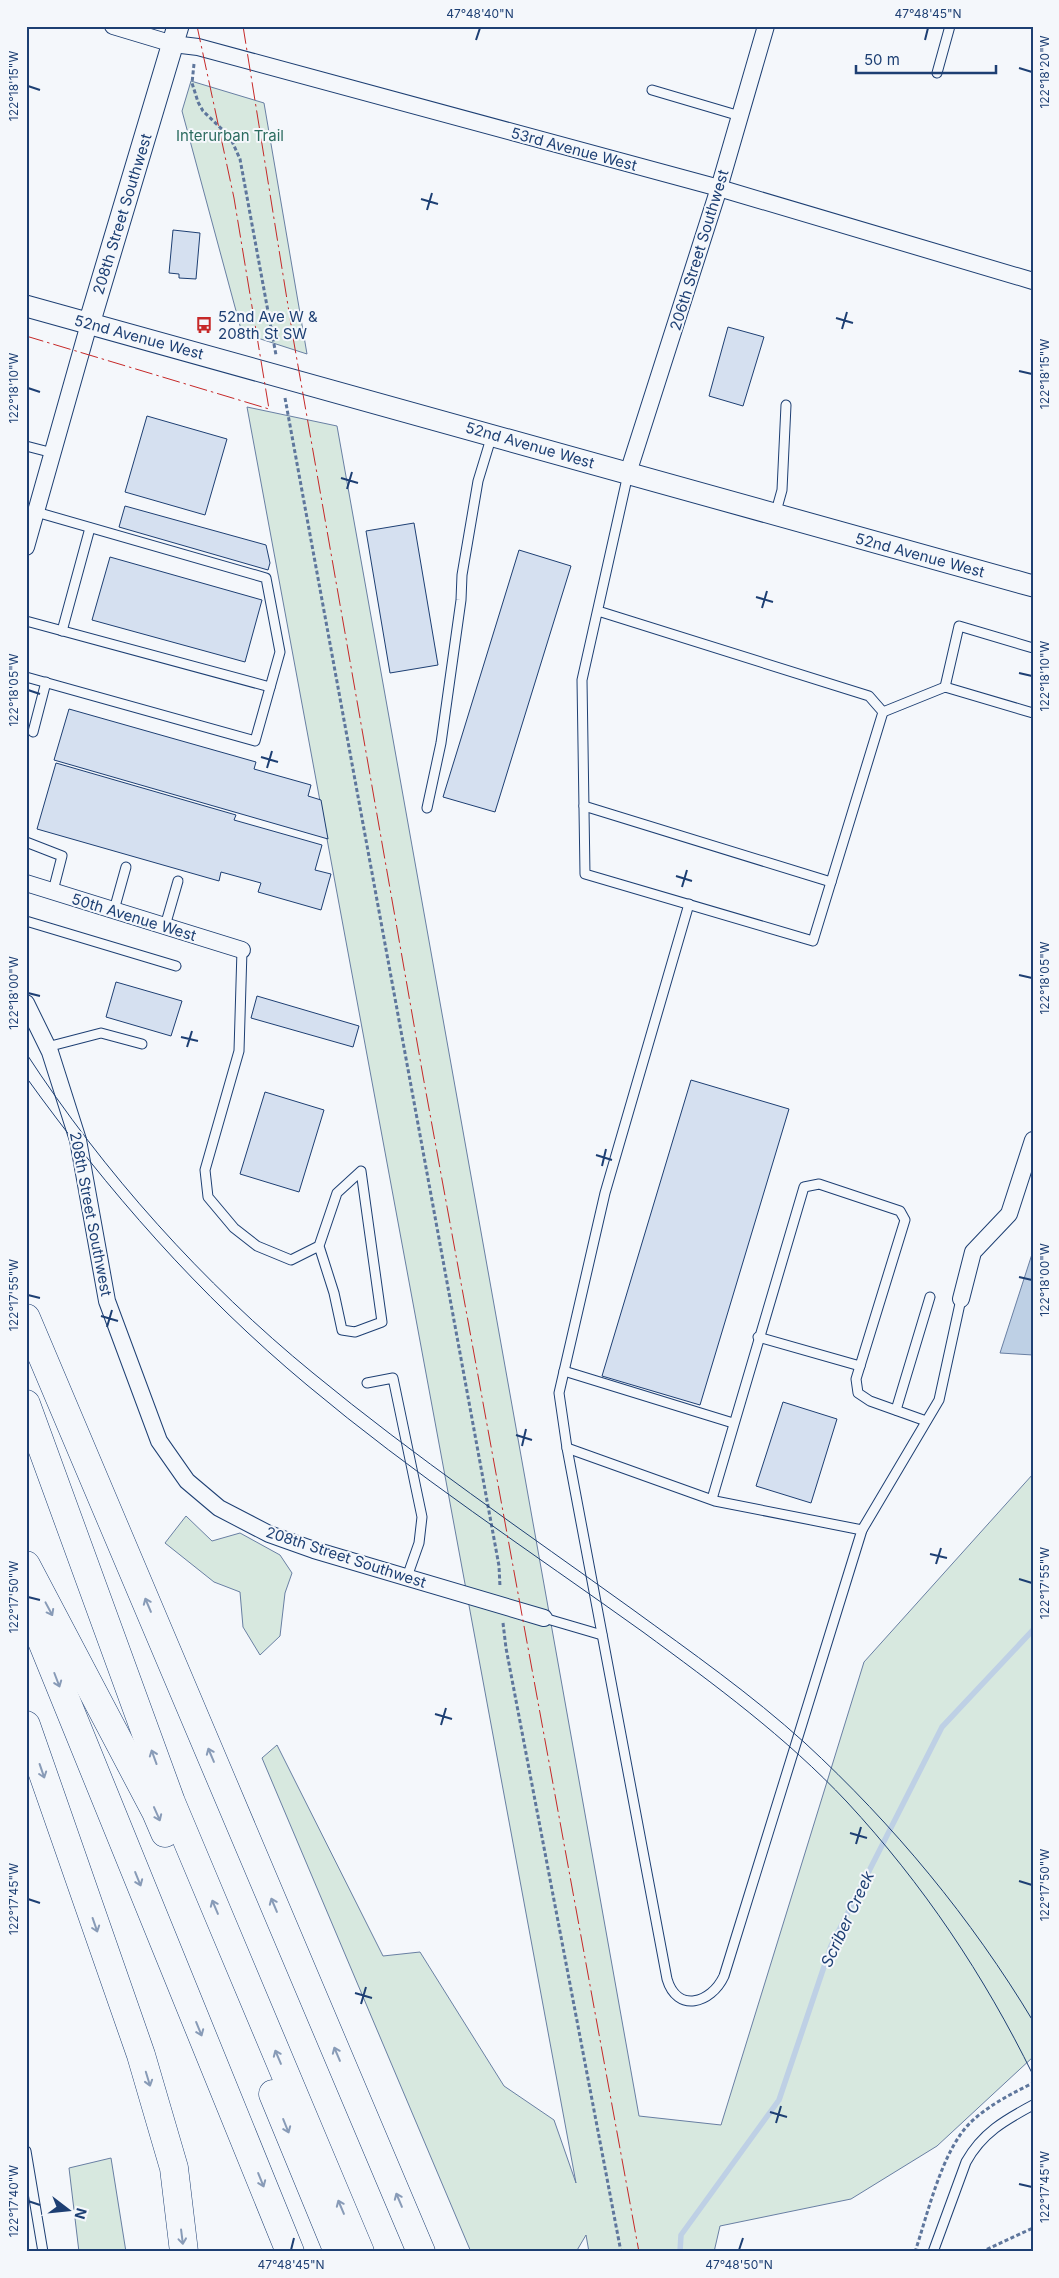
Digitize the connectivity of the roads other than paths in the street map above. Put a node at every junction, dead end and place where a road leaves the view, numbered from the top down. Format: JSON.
{"nodes":[{"id":1,"x":113,"y":26,"type":"edge"},
{"id":2,"x":766,"y":26,"type":"edge"},
{"id":3,"x":950,"y":26,"type":"edge"},
{"id":4,"x":176,"y":35,"type":"edge"},
{"id":5,"x":937,"y":73,"type":"dead end"},
{"id":6,"x":652,"y":90,"type":"dead end"},
{"id":7,"x":740,"y":116,"type":"junction"},
{"id":8,"x":719,"y":188,"type":"junction"},
{"id":9,"x":1033,"y":282,"type":"edge"},
{"id":10,"x":26,"y":306,"type":"edge"},
{"id":11,"x":89,"y":324,"type":"junction"},
{"id":12,"x":786,"y":405,"type":"dead end"},
{"id":13,"x":492,"y":435,"type":"junction"},
{"id":14,"x":26,"y":446,"type":"edge"},
{"id":15,"x":53,"y":453,"type":"junction"},
{"id":16,"x":628,"y":473,"type":"junction"},
{"id":17,"x":36,"y":512,"type":"junction"},
{"id":18,"x":775,"y":515,"type":"junction"},
{"id":19,"x":90,"y":528,"type":"junction"},
{"id":20,"x":26,"y":547,"type":"edge"},
{"id":21,"x":1033,"y":586,"type":"edge"},
{"id":22,"x":598,"y":612,"type":"junction"},
{"id":23,"x":26,"y":621,"type":"edge"},
{"id":24,"x":62,"y":631,"type":"junction"},
{"id":25,"x":1033,"y":648,"type":"edge"},
{"id":26,"x":26,"y":677,"type":"edge"},
{"id":27,"x":46,"y":682,"type":"junction"},
{"id":28,"x":945,"y":687,"type":"junction"},
{"id":29,"x":270,"y":688,"type":"junction"},
{"id":30,"x":883,"y":712,"type":"junction"},
{"id":31,"x":1033,"y":713,"type":"edge"},
{"id":32,"x":33,"y":732,"type":"dead end"},
{"id":33,"x":584,"y":806,"type":"junction"},
{"id":34,"x":427,"y":808,"type":"dead end"},
{"id":35,"x":26,"y":842,"type":"edge"},
{"id":36,"x":126,"y":867,"type":"dead end"},
{"id":37,"x":178,"y":881,"type":"dead end"},
{"id":38,"x":830,"y":882,"type":"junction"},
{"id":39,"x":26,"y":883,"type":"edge"},
{"id":40,"x":53,"y":891,"type":"junction"},
{"id":41,"x":689,"y":904,"type":"junction"},
{"id":42,"x":114,"y":910,"type":"junction"},
{"id":43,"x":26,"y":921,"type":"edge"},
{"id":44,"x":165,"y":926,"type":"junction"},
{"id":45,"x":242,"y":950,"type":"joint"},
{"id":46,"x":176,"y":966,"type":"dead end"},
{"id":47,"x":26,"y":1003,"type":"edge"},
{"id":48,"x":142,"y":1044,"type":"dead end"},
{"id":49,"x":48,"y":1047,"type":"junction"},
{"id":50,"x":1033,"y":1140,"type":"edge"},
{"id":51,"x":319,"y":1246,"type":"junction"},
{"id":52,"x":930,"y":1297,"type":"dead end"},
{"id":53,"x":961,"y":1299,"type":"joint"},
{"id":54,"x":26,"y":1318,"type":"edge"},
{"id":55,"x":758,"y":1337,"type":"junction"},
{"id":56,"x":860,"y":1366,"type":"junction"},
{"id":57,"x":564,"y":1370,"type":"junction"},
{"id":58,"x":367,"y":1383,"type":"dead end"},
{"id":59,"x":26,"y":1404,"type":"edge"},
{"id":60,"x":896,"y":1410,"type":"junction"},
{"id":61,"x":926,"y":1421,"type":"junction"},
{"id":62,"x":733,"y":1423,"type":"junction"},
{"id":63,"x":567,"y":1448,"type":"junction"},
{"id":64,"x":712,"y":1499,"type":"junction"},
{"id":65,"x":862,"y":1530,"type":"junction"},
{"id":66,"x":26,"y":1565,"type":"edge"},
{"id":67,"x":407,"y":1577,"type":"junction"},
{"id":68,"x":26,"y":1602,"type":"edge"},
{"id":69,"x":544,"y":1618,"type":"joint"},
{"id":70,"x":602,"y":1635,"type":"junction"},
{"id":71,"x":26,"y":1725,"type":"edge"},
{"id":72,"x":1033,"y":2105,"type":"edge"},
{"id":73,"x":26,"y":2151,"type":"edge"},
{"id":74,"x":420,"y":2249,"type":"edge"},
{"id":75,"x":43,"y":2252,"type":"edge"},
{"id":76,"x":184,"y":2252,"type":"edge"},
{"id":77,"x":290,"y":2252,"type":"edge"},
{"id":78,"x":338,"y":2252,"type":"edge"},
{"id":79,"x":360,"y":2252,"type":"edge"},
{"id":80,"x":933,"y":2252,"type":"edge"}],
"edges":[{"from":1,"to":4,"type":"street","name":"53rd Avenue West"},
{"from":2,"to":7,"type":"street","name":"206th Street Southwest"},
{"from":3,"to":5,"type":"lane"},
{"from":4,"to":8,"type":"street","name":"53rd Avenue West"},
{"from":4,"to":11,"type":"street","name":"208th Street Southwest"},
{"from":6,"to":7,"type":"lane"},
{"from":7,"to":8,"type":"street","name":"206th Street Southwest"},
{"from":8,"to":9,"type":"street","name":"53rd Avenue West"},
{"from":8,"to":16,"type":"street","name":"206th Street Southwest"},
{"from":10,"to":11,"type":"street","name":"52nd Avenue West"},
{"from":11,"to":13,"type":"street","name":"52nd Avenue West"},
{"from":11,"to":15,"type":"street","name":"208th Street Southwest"},
{"from":12,"to":18,"type":"lane"},
{"from":13,"to":16,"type":"street","name":"52nd Avenue West"},
{"from":13,"to":34,"type":"lane"},
{"from":14,"to":15,"type":"lane"},
{"from":15,"to":17,"type":"street","name":"208th Street Southwest"},
{"from":16,"to":18,"type":"street","name":"52nd Avenue West"},
{"from":16,"to":22,"type":"lane"},
{"from":17,"to":19,"type":"lane"},
{"from":17,"to":20,"type":"street","name":"208th Street Southwest"},
{"from":18,"to":21,"type":"street","name":"52nd Avenue West"},
{"from":19,"to":24,"type":"lane"},
{"from":19,"to":29,"type":"lane"},
{"from":22,"to":30,"type":"lane"},
{"from":22,"to":33,"type":"lane"},
{"from":23,"to":24,"type":"lane"},
{"from":24,"to":29,"type":"lane"},
{"from":25,"to":28,"type":"lane"},
{"from":26,"to":27,"type":"lane"},
{"from":27,"to":29,"type":"lane"},
{"from":27,"to":32,"type":"lane"},
{"from":28,"to":30,"type":"lane"},
{"from":28,"to":31,"type":"lane"},
{"from":30,"to":38,"type":"lane"},
{"from":33,"to":38,"type":"lane"},
{"from":33,"to":41,"type":"lane"},
{"from":35,"to":40,"type":"lane"},
{"from":36,"to":42,"type":"lane"},
{"from":37,"to":44,"type":"lane"},
{"from":38,"to":41,"type":"lane"},
{"from":39,"to":40,"type":"street","name":"50th Avenue West"},
{"from":40,"to":42,"type":"street","name":"50th Avenue West"},
{"from":41,"to":57,"type":"lane"},
{"from":42,"to":44,"type":"street","name":"50th Avenue West"},
{"from":43,"to":46,"type":"lane"},
{"from":44,"to":45,"type":"street","name":"50th Avenue West"},
{"from":45,"to":51,"type":"lane"},
{"from":47,"to":49,"type":"street","name":"208th Street Southwest"},
{"from":48,"to":49,"type":"lane"},
{"from":49,"to":67,"type":"street","name":"208th Street Southwest"},
{"from":50,"to":53,"type":"street"},
{"from":51,"to":51,"type":"lane"},
{"from":52,"to":60,"type":"lane"},
{"from":53,"to":61,"type":"lane"},
{"from":74,"to":54,"type":"highway","one_way":true},
{"from":55,"to":56,"type":"lane"},
{"from":55,"to":56,"type":"lane"},
{"from":55,"to":62,"type":"lane"},
{"from":56,"to":60,"type":"lane"},
{"from":57,"to":62,"type":"lane"},
{"from":57,"to":63,"type":"lane"},
{"from":58,"to":67,"type":"lane"},
{"from":79,"to":59,"type":"highway","one_way":true},
{"from":60,"to":61,"type":"lane"},
{"from":61,"to":65,"type":"lane"},
{"from":62,"to":64,"type":"lane"},
{"from":63,"to":64,"type":"lane"},
{"from":63,"to":70,"type":"lane"},
{"from":64,"to":65,"type":"lane"},
{"from":65,"to":70,"type":"lane"},
{"from":66,"to":78,"type":"highway","one_way":true},
{"from":67,"to":69,"type":"street","name":"208th Street Southwest"},
{"from":68,"to":77,"type":"highway","one_way":true},
{"from":69,"to":70,"type":"lane"},
{"from":71,"to":76,"type":"highway","one_way":true},
{"from":72,"to":80,"type":"lane"},
{"from":73,"to":75,"type":"lane"}]}
